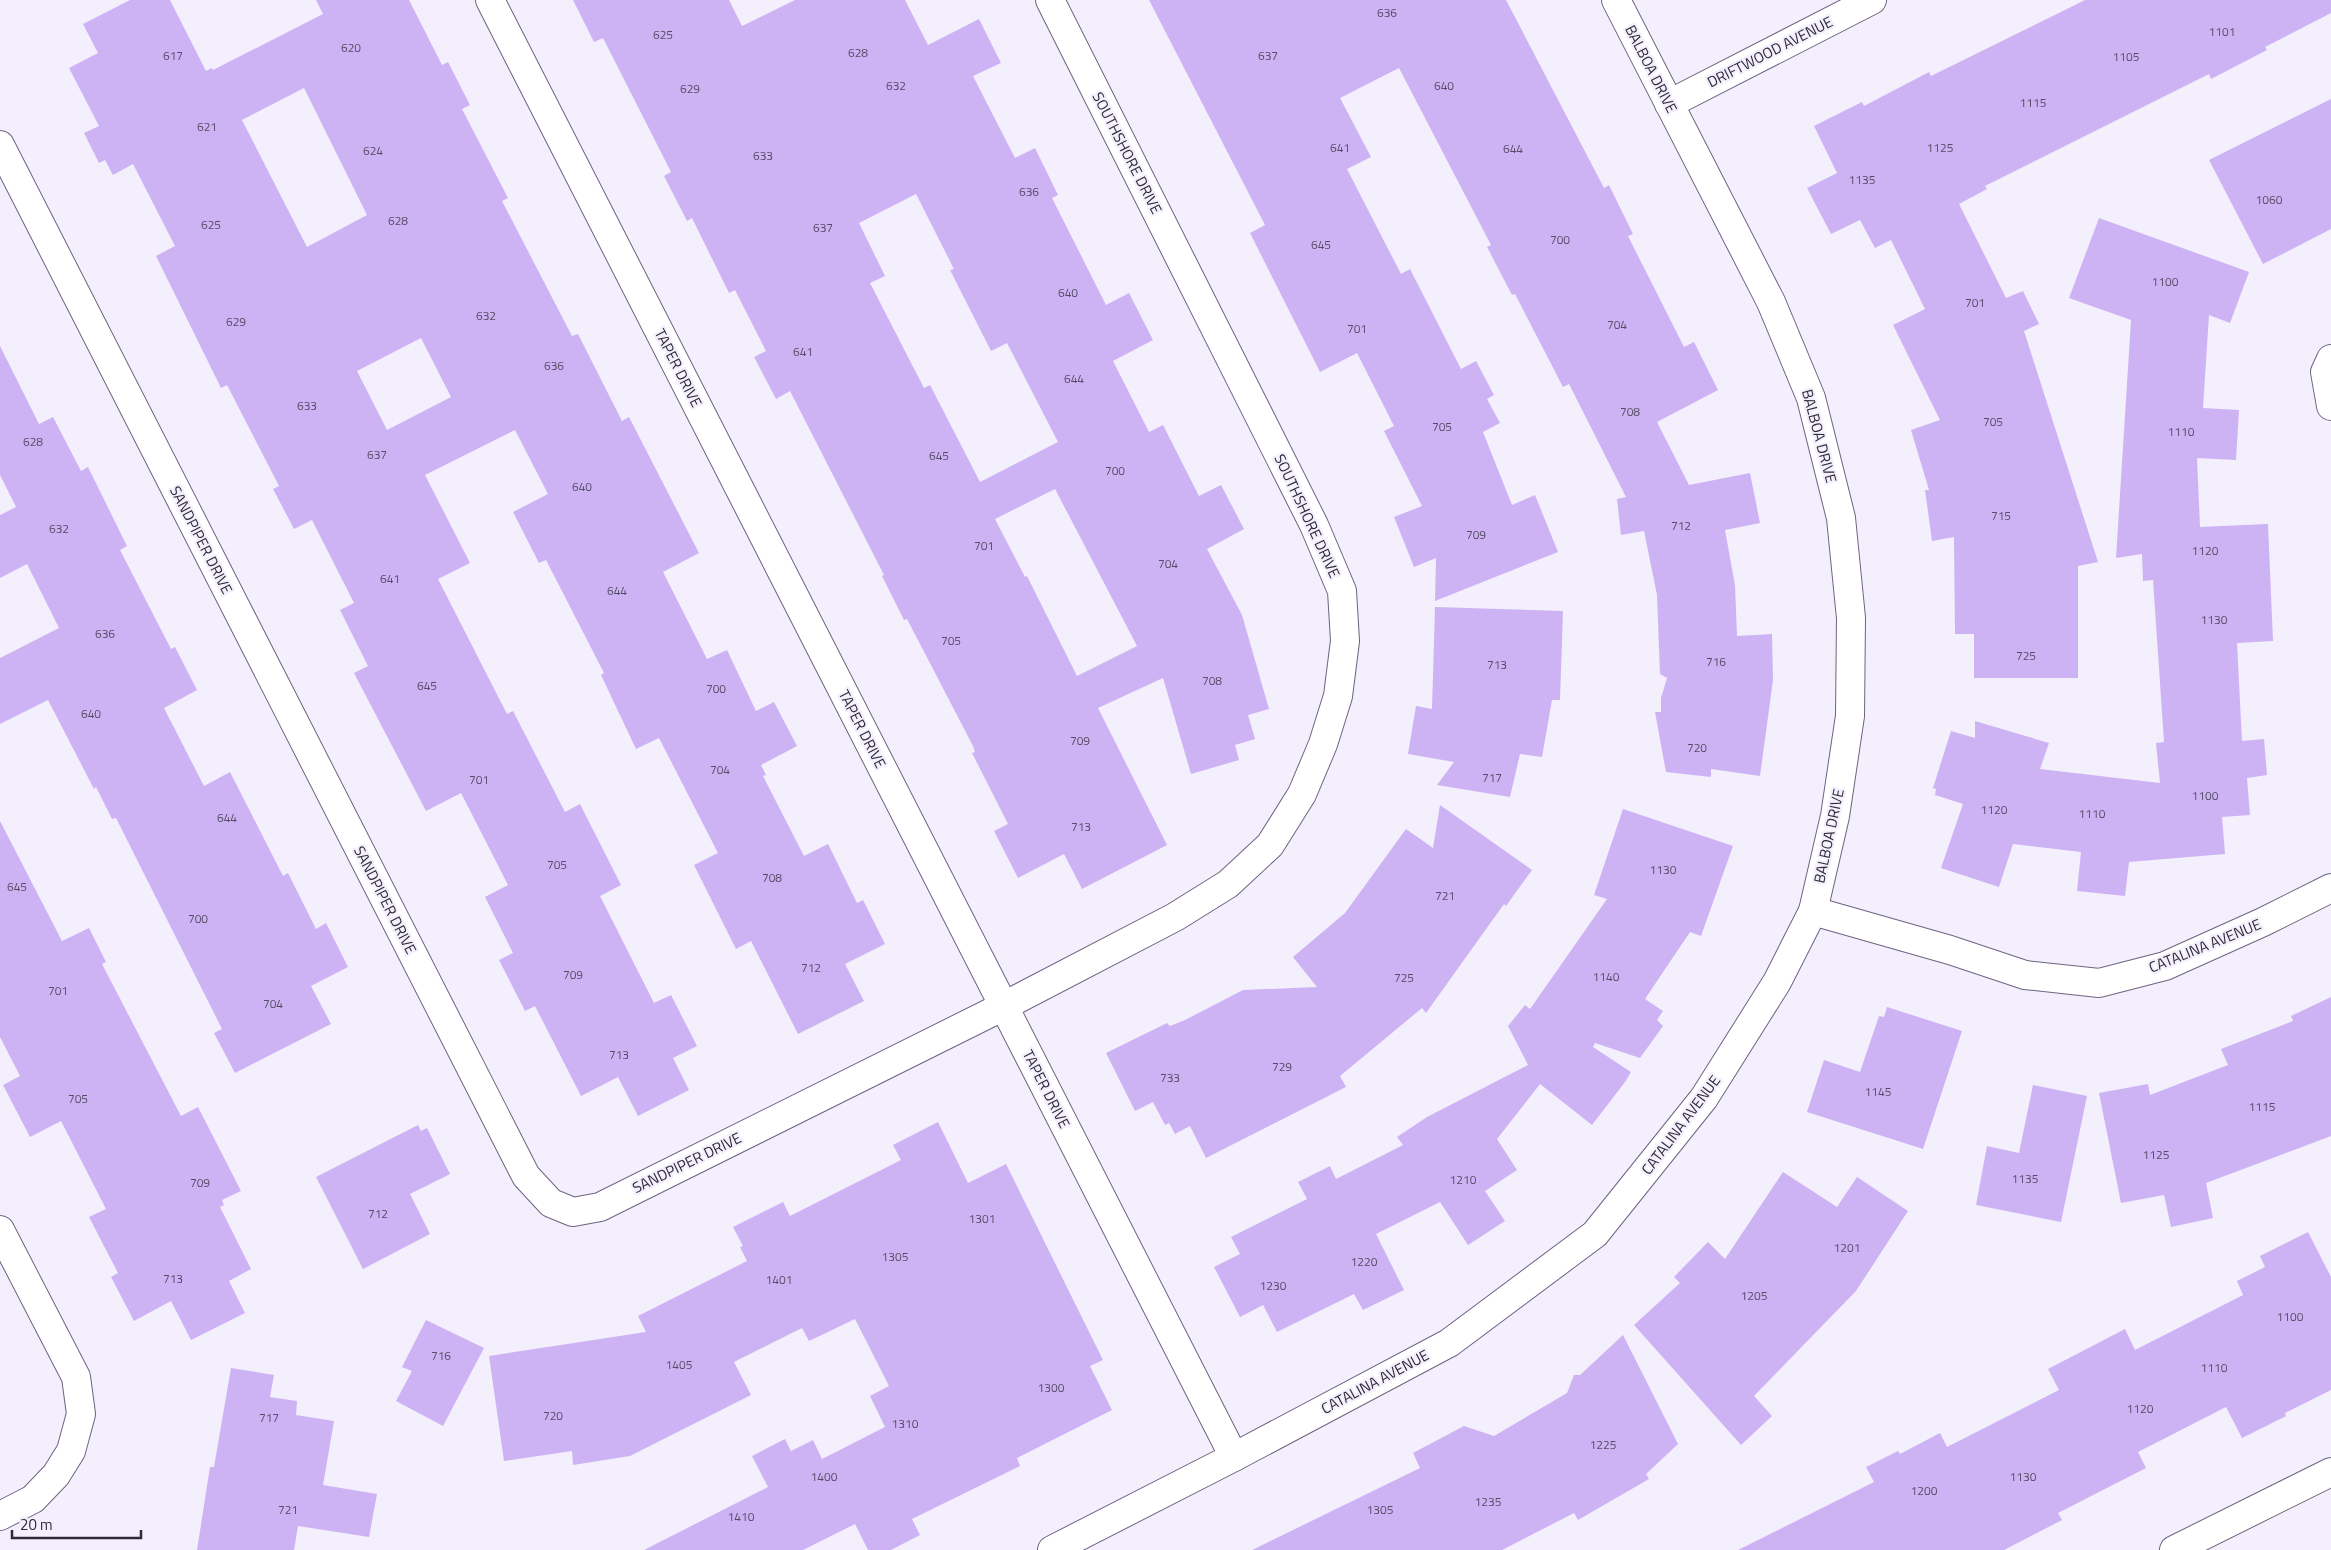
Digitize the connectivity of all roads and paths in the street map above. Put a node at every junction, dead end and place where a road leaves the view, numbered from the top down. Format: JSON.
{"nodes":[{"id":1,"x":490,"y":0,"type":"edge"},
{"id":2,"x":1050,"y":0,"type":"edge"},
{"id":3,"x":1616,"y":0,"type":"edge"},
{"id":4,"x":1872,"y":0,"type":"edge"},
{"id":5,"x":1669,"y":104,"type":"junction"},
{"id":6,"x":0,"y":145,"type":"edge"},
{"id":7,"x":2331,"y":359,"type":"edge"},
{"id":8,"x":2331,"y":406,"type":"edge"},
{"id":9,"x":2331,"y":888,"type":"edge"},
{"id":10,"x":1813,"y":911,"type":"junction"},
{"id":11,"x":1004,"y":1006,"type":"junction"},
{"id":12,"x":0,"y":1230,"type":"edge"},
{"id":13,"x":1234,"y":1457,"type":"junction"},
{"id":14,"x":2331,"y":1472,"type":"edge"},
{"id":15,"x":0,"y":1516,"type":"edge"},
{"id":16,"x":1052,"y":1550,"type":"edge"},
{"id":17,"x":2174,"y":1550,"type":"edge"}],
"edges":[{"from":1,"to":11,"type":"street","name":"TAPER DRIVE"},
{"from":2,"to":11,"type":"street","name":"SOUTHSHORE DRIVE"},
{"from":3,"to":5,"type":"street","name":"BALBOA DRIVE"},
{"from":4,"to":5,"type":"street","name":"DRIFTWOOD AVENUE"},
{"from":5,"to":10,"type":"street","name":"BALBOA DRIVE"},
{"from":6,"to":11,"type":"street","name":"SANDPIPER DRIVE"},
{"from":7,"to":8,"type":"street"},
{"from":9,"to":10,"type":"street","name":"CATALINA AVENUE"},
{"from":10,"to":13,"type":"street","name":"CATALINA AVENUE"},
{"from":11,"to":13,"type":"street","name":"TAPER DRIVE"},
{"from":12,"to":15,"type":"street"},
{"from":13,"to":16,"type":"street","name":"CATALINA AVENUE"},
{"from":14,"to":17,"type":"street"}]}
